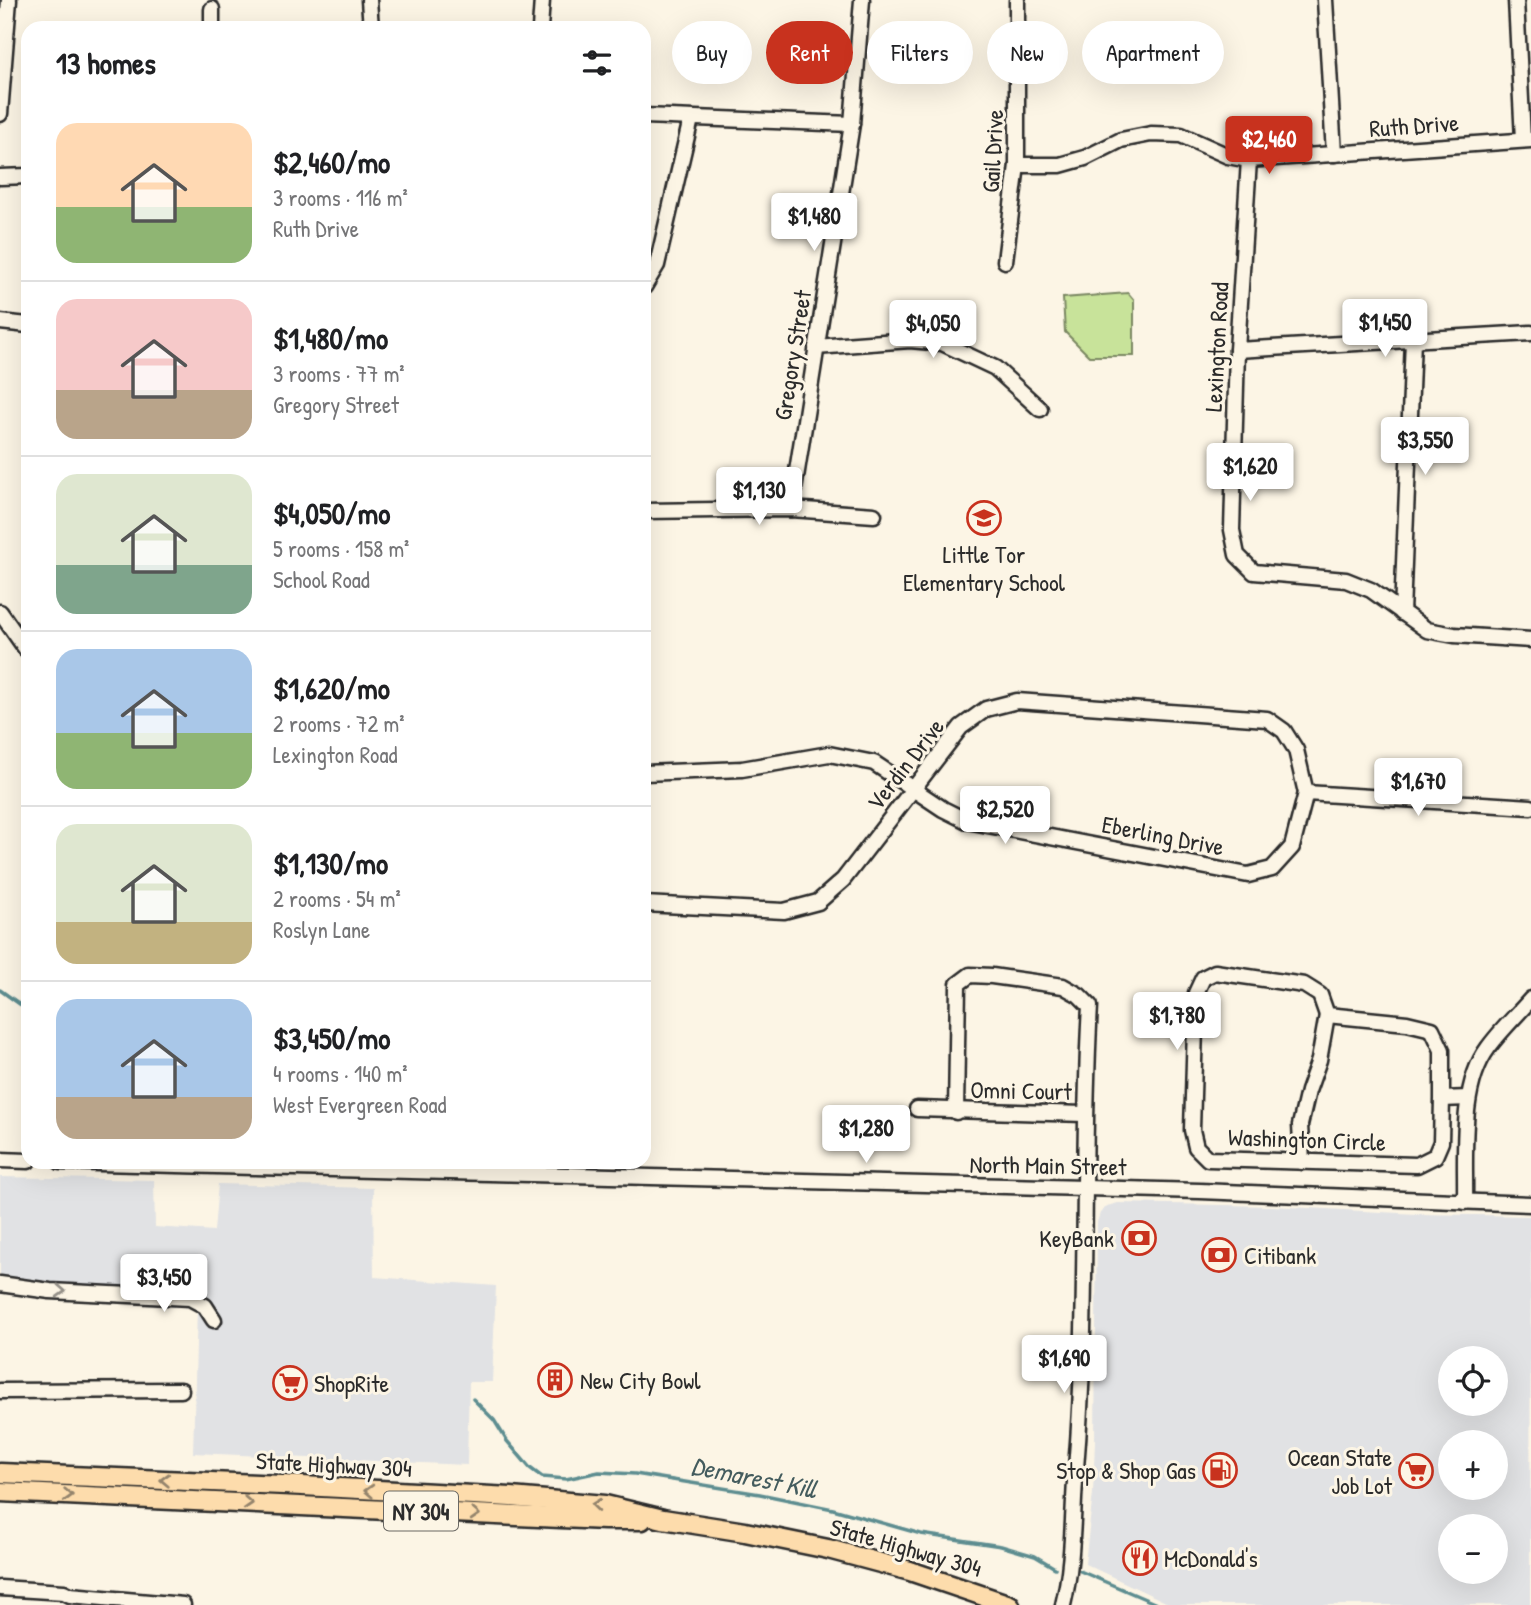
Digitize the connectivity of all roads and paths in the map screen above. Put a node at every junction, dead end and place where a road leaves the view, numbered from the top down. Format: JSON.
{"nodes":[{"id":1,"x":9,"y":0,"type":"edge"},
{"id":2,"x":369,"y":0,"type":"edge"},
{"id":3,"x":542,"y":0,"type":"edge"},
{"id":4,"x":862,"y":0,"type":"edge"},
{"id":5,"x":1017,"y":0,"type":"edge"},
{"id":6,"x":1325,"y":0,"type":"edge"},
{"id":7,"x":1516,"y":0,"type":"edge"},
{"id":8,"x":212,"y":9,"type":"dead end"},
{"id":9,"x":212,"y":21,"type":"edge"},
{"id":10,"x":370,"y":21,"type":"edge"},
{"id":11,"x":540,"y":21,"type":"edge"},
{"id":12,"x":0,"y":114,"type":"edge"},
{"id":13,"x":651,"y":116,"type":"edge"},
{"id":14,"x":691,"y":119,"type":"junction"},
{"id":15,"x":852,"y":124,"type":"junction"},
{"id":16,"x":1527,"y":140,"type":"edge"},
{"id":17,"x":1334,"y":154,"type":"junction"},
{"id":18,"x":1249,"y":160,"type":"junction"},
{"id":19,"x":1017,"y":165,"type":"junction"},
{"id":20,"x":21,"y":176,"type":"edge"},
{"id":21,"x":0,"y":177,"type":"edge"},
{"id":22,"x":1005,"y":261,"type":"dead end"},
{"id":23,"x":651,"y":275,"type":"edge"},
{"id":24,"x":0,"y":321,"type":"edge"},
{"id":25,"x":21,"y":324,"type":"edge"},
{"id":26,"x":1531,"y":333,"type":"edge"},
{"id":27,"x":1413,"y":340,"type":"junction"},
{"id":28,"x":816,"y":346,"type":"junction"},
{"id":29,"x":1237,"y":350,"type":"junction"},
{"id":30,"x":1040,"y":409,"type":"dead end"},
{"id":31,"x":791,"y":509,"type":"junction"},
{"id":32,"x":651,"y":512,"type":"edge"},
{"id":33,"x":874,"y":515,"type":"dead end"},
{"id":34,"x":0,"y":612,"type":"edge"},
{"id":35,"x":1402,"y":613,"type":"junction"},
{"id":36,"x":1531,"y":640,"type":"edge"},
{"id":37,"x":21,"y":642,"type":"edge"},
{"id":38,"x":651,"y":773,"type":"edge"},
{"id":39,"x":913,"y":790,"type":"junction"},
{"id":40,"x":1306,"y":793,"type":"junction"},
{"id":41,"x":1531,"y":807,"type":"edge"},
{"id":42,"x":651,"y":904,"type":"edge"},
{"id":43,"x":1531,"y":999,"type":"edge"},
{"id":44,"x":1327,"y":1015,"type":"junction"},
{"id":45,"x":1468,"y":1097,"type":"junction"},
{"id":46,"x":1442,"y":1100,"type":"junction"},
{"id":47,"x":917,"y":1109,"type":"dead end"},
{"id":48,"x":956,"y":1112,"type":"junction"},
{"id":49,"x":1084,"y":1114,"type":"junction"},
{"id":50,"x":0,"y":1160,"type":"edge"},
{"id":51,"x":21,"y":1161,"type":"edge"},
{"id":52,"x":1302,"y":1162,"type":"junction"},
{"id":53,"x":572,"y":1169,"type":"edge"},
{"id":54,"x":1084,"y":1189,"type":"junction"},
{"id":55,"x":1465,"y":1202,"type":"junction"},
{"id":56,"x":1531,"y":1204,"type":"edge"},
{"id":57,"x":0,"y":1284,"type":"edge"},
{"id":58,"x":214,"y":1320,"type":"dead end"},
{"id":59,"x":181,"y":1390,"type":"dead end"},
{"id":60,"x":0,"y":1391,"type":"edge"},
{"id":61,"x":0,"y":1473,"type":"edge"},
{"id":62,"x":0,"y":1492,"type":"edge"},
{"id":63,"x":663,"y":1519,"type":"junction"},
{"id":64,"x":0,"y":1588,"type":"edge"},
{"id":65,"x":183,"y":1605,"type":"edge"},
{"id":66,"x":1010,"y":1605,"type":"edge"},
{"id":67,"x":1063,"y":1605,"type":"edge"}],
"edges":[{"from":1,"to":12,"type":"street"},
{"from":2,"to":10,"type":"street"},
{"from":3,"to":11,"type":"street"},
{"from":4,"to":15,"type":"street","name":"Gregory Street"},
{"from":5,"to":19,"type":"street","name":"Gail Drive"},
{"from":6,"to":17,"type":"street"},
{"from":7,"to":16,"type":"street"},
{"from":8,"to":9,"type":"street"},
{"from":13,"to":14,"type":"street"},
{"from":14,"to":15,"type":"street"},
{"from":14,"to":23,"type":"street"},
{"from":15,"to":28,"type":"street","name":"Gregory Street"},
{"from":16,"to":17,"type":"street","name":"Ruth Drive"},
{"from":17,"to":18,"type":"street","name":"Ruth Drive"},
{"from":18,"to":19,"type":"street","name":"Ruth Drive"},
{"from":18,"to":29,"type":"street","name":"Lexington Road"},
{"from":19,"to":22,"type":"street","name":"Gail Drive"},
{"from":20,"to":21,"type":"street"},
{"from":24,"to":25,"type":"street"},
{"from":26,"to":27,"type":"street"},
{"from":27,"to":29,"type":"street"},
{"from":27,"to":35,"type":"street"},
{"from":28,"to":30,"type":"street"},
{"from":28,"to":31,"type":"street","name":"Gregory Street"},
{"from":29,"to":35,"type":"street","name":"Lexington Road"},
{"from":31,"to":32,"type":"street"},
{"from":31,"to":33,"type":"street"},
{"from":34,"to":37,"type":"street"},
{"from":35,"to":36,"type":"street","name":"Lexington Road"},
{"from":38,"to":39,"type":"street","name":"Eberling Drive"},
{"from":39,"to":40,"type":"street","name":"Eberling Drive"},
{"from":39,"to":40,"type":"street","name":"Verdin Drive"},
{"from":39,"to":42,"type":"street","name":"Verdin Drive"},
{"from":40,"to":41,"type":"street"},
{"from":43,"to":45,"type":"street"},
{"from":44,"to":46,"type":"street","name":"Washington Circle"},
{"from":44,"to":52,"type":"street"},
{"from":44,"to":52,"type":"street","name":"Washington Circle"},
{"from":45,"to":46,"type":"street"},
{"from":45,"to":55,"type":"street"},
{"from":46,"to":52,"type":"street","name":"Washington Circle"},
{"from":47,"to":48,"type":"street","name":"Omni Court"},
{"from":48,"to":49,"type":"street","name":"Omni Court"},
{"from":48,"to":49,"type":"street","name":"Omni Court"},
{"from":49,"to":54,"type":"street","name":"Omni Court"},
{"from":50,"to":51,"type":"street"},
{"from":53,"to":54,"type":"street","name":"North Main Street"},
{"from":54,"to":55,"type":"street","name":"North Main Street"},
{"from":54,"to":67,"type":"street","name":"Omni Court"},
{"from":55,"to":56,"type":"street","name":"North Main Street"},
{"from":57,"to":58,"type":"street","one_way":true},
{"from":59,"to":60,"type":"street"},
{"from":63,"to":61,"type":"main road","name":"State Highway 304","number":"NY 304","one_way":true},
{"from":62,"to":63,"type":"main road","name":"State Highway 304","number":"NY 304","one_way":true},
{"from":63,"to":66,"type":"main road","name":"State Highway 304","number":"NY 304"},
{"from":64,"to":65,"type":"street"}]}
